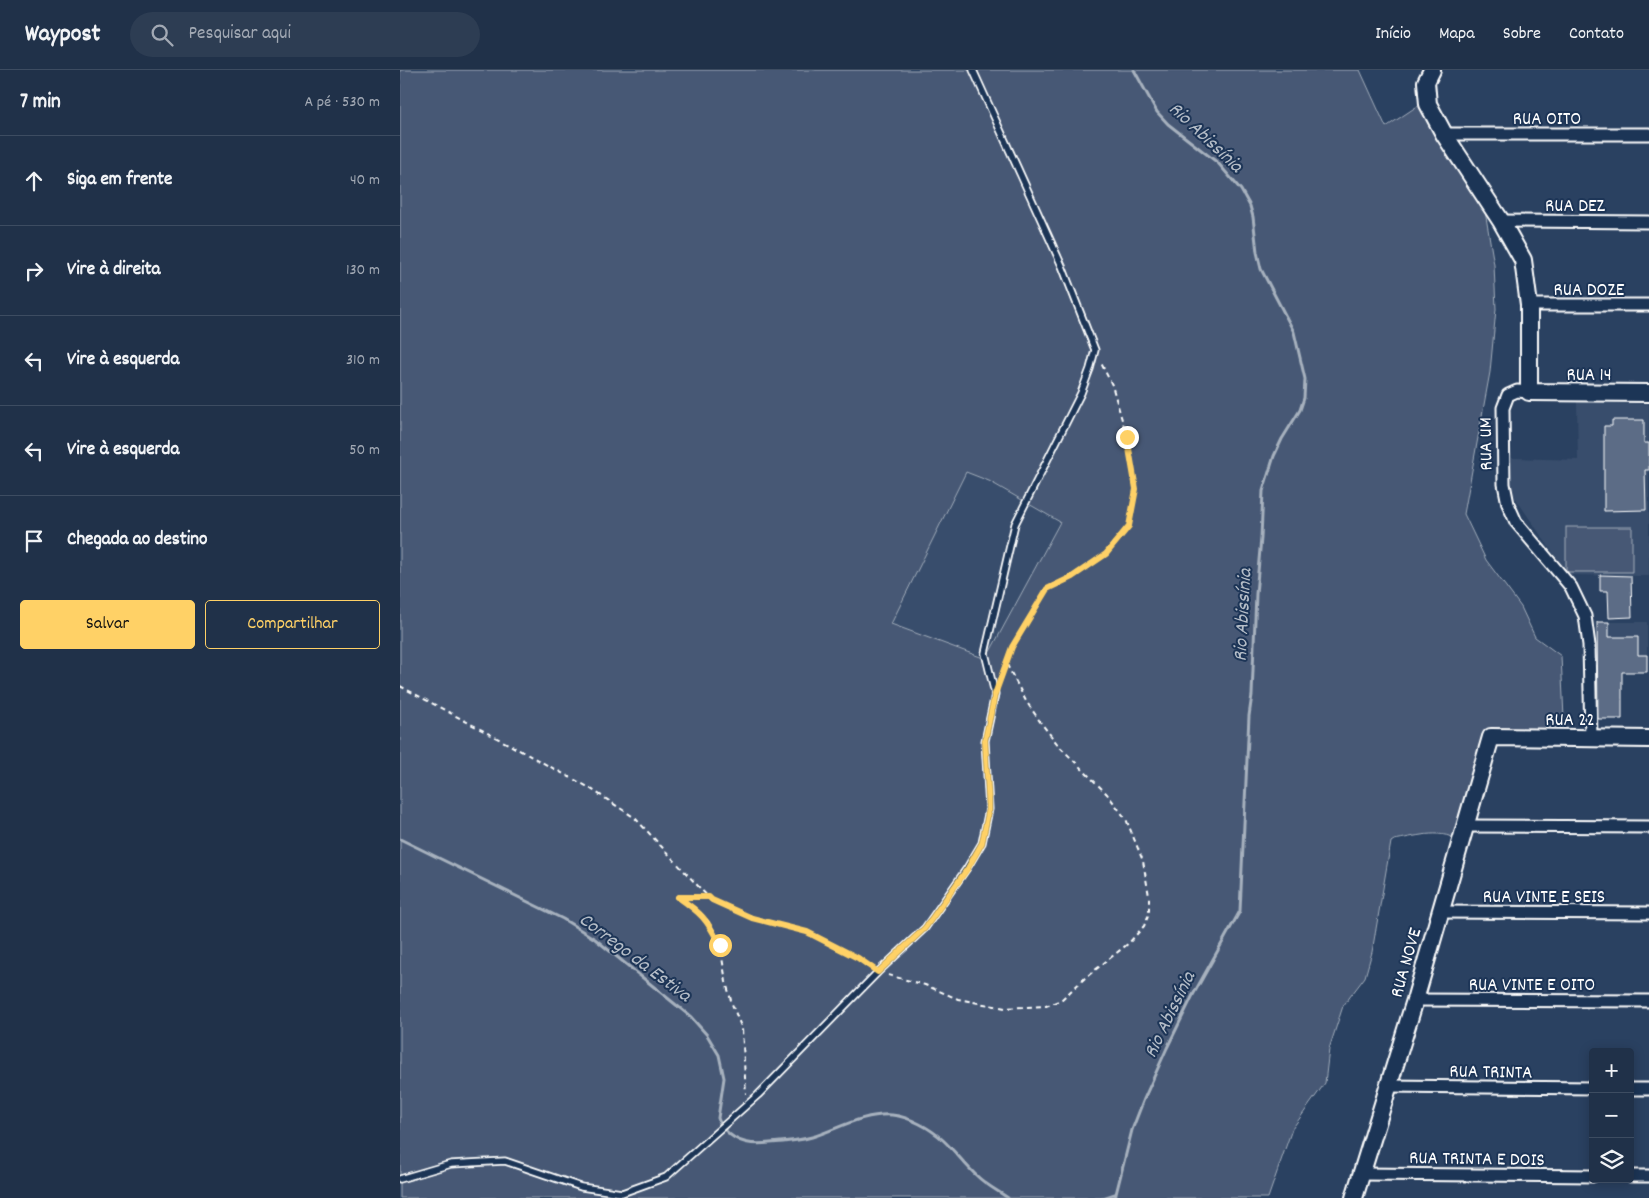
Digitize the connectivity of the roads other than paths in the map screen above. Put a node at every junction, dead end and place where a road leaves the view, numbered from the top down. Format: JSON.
{"nodes":[{"id":1,"x":973,"y":70,"type":"edge"},
{"id":2,"x":1429,"y":76,"type":"edge"},
{"id":3,"x":1444,"y":134,"type":"junction"},
{"id":4,"x":1649,"y":134,"type":"edge"},
{"id":5,"x":1501,"y":221,"type":"junction"},
{"id":6,"x":1649,"y":222,"type":"edge"},
{"id":7,"x":1529,"y":305,"type":"junction"},
{"id":8,"x":1649,"y":305,"type":"edge"},
{"id":9,"x":1530,"y":392,"type":"junction"},
{"id":10,"x":1649,"y":393,"type":"edge"},
{"id":11,"x":1491,"y":737,"type":"joint"},
{"id":12,"x":1591,"y":738,"type":"junction"},
{"id":13,"x":1649,"y":739,"type":"edge"},
{"id":14,"x":1465,"y":826,"type":"junction"},
{"id":15,"x":1649,"y":827,"type":"edge"},
{"id":16,"x":1440,"y":912,"type":"junction"},
{"id":17,"x":1649,"y":913,"type":"edge"},
{"id":18,"x":1415,"y":1000,"type":"junction"},
{"id":19,"x":1649,"y":1001,"type":"edge"},
{"id":20,"x":1388,"y":1086,"type":"junction"},
{"id":21,"x":1589,"y":1088,"type":"edge"},
{"id":22,"x":1634,"y":1089,"type":"edge"},
{"id":23,"x":1649,"y":1089,"type":"edge"},
{"id":24,"x":1362,"y":1174,"type":"junction"},
{"id":25,"x":1589,"y":1176,"type":"edge"},
{"id":26,"x":1634,"y":1176,"type":"edge"},
{"id":27,"x":1649,"y":1176,"type":"edge"},
{"id":28,"x":400,"y":1179,"type":"edge"},
{"id":29,"x":1354,"y":1198,"type":"edge"}],
"edges":[{"from":1,"to":28,"type":"lane"},
{"from":2,"to":3,"type":"street"},
{"from":3,"to":4,"type":"street","name":"RUA OITO"},
{"from":3,"to":5,"type":"street"},
{"from":5,"to":6,"type":"street","name":"RUA DEZ"},
{"from":5,"to":7,"type":"street"},
{"from":7,"to":8,"type":"street","name":"RUA DOZE"},
{"from":7,"to":9,"type":"street"},
{"from":9,"to":10,"type":"street","name":"RUA 14"},
{"from":9,"to":12,"type":"street","name":"RUA UM"},
{"from":11,"to":12,"type":"street","name":"RUA 22"},
{"from":11,"to":14,"type":"street","name":"RUA NOVE"},
{"from":12,"to":13,"type":"street","name":"RUA 22"},
{"from":14,"to":15,"type":"street"},
{"from":14,"to":16,"type":"street","name":"RUA NOVE"},
{"from":16,"to":17,"type":"street","name":"RUA VINTE E SEIS"},
{"from":16,"to":18,"type":"street","name":"RUA NOVE"},
{"from":18,"to":19,"type":"street","name":"RUA VINTE E OITO"},
{"from":18,"to":20,"type":"street","name":"RUA NOVE"},
{"from":20,"to":21,"type":"street","name":"RUA TRINTA"},
{"from":20,"to":24,"type":"street","name":"RUA NOVE"},
{"from":22,"to":23,"type":"street"},
{"from":24,"to":25,"type":"street","name":"RUA TRINTA E DOIS"},
{"from":24,"to":29,"type":"street","name":"RUA NOVE"},
{"from":26,"to":27,"type":"street"}]}
